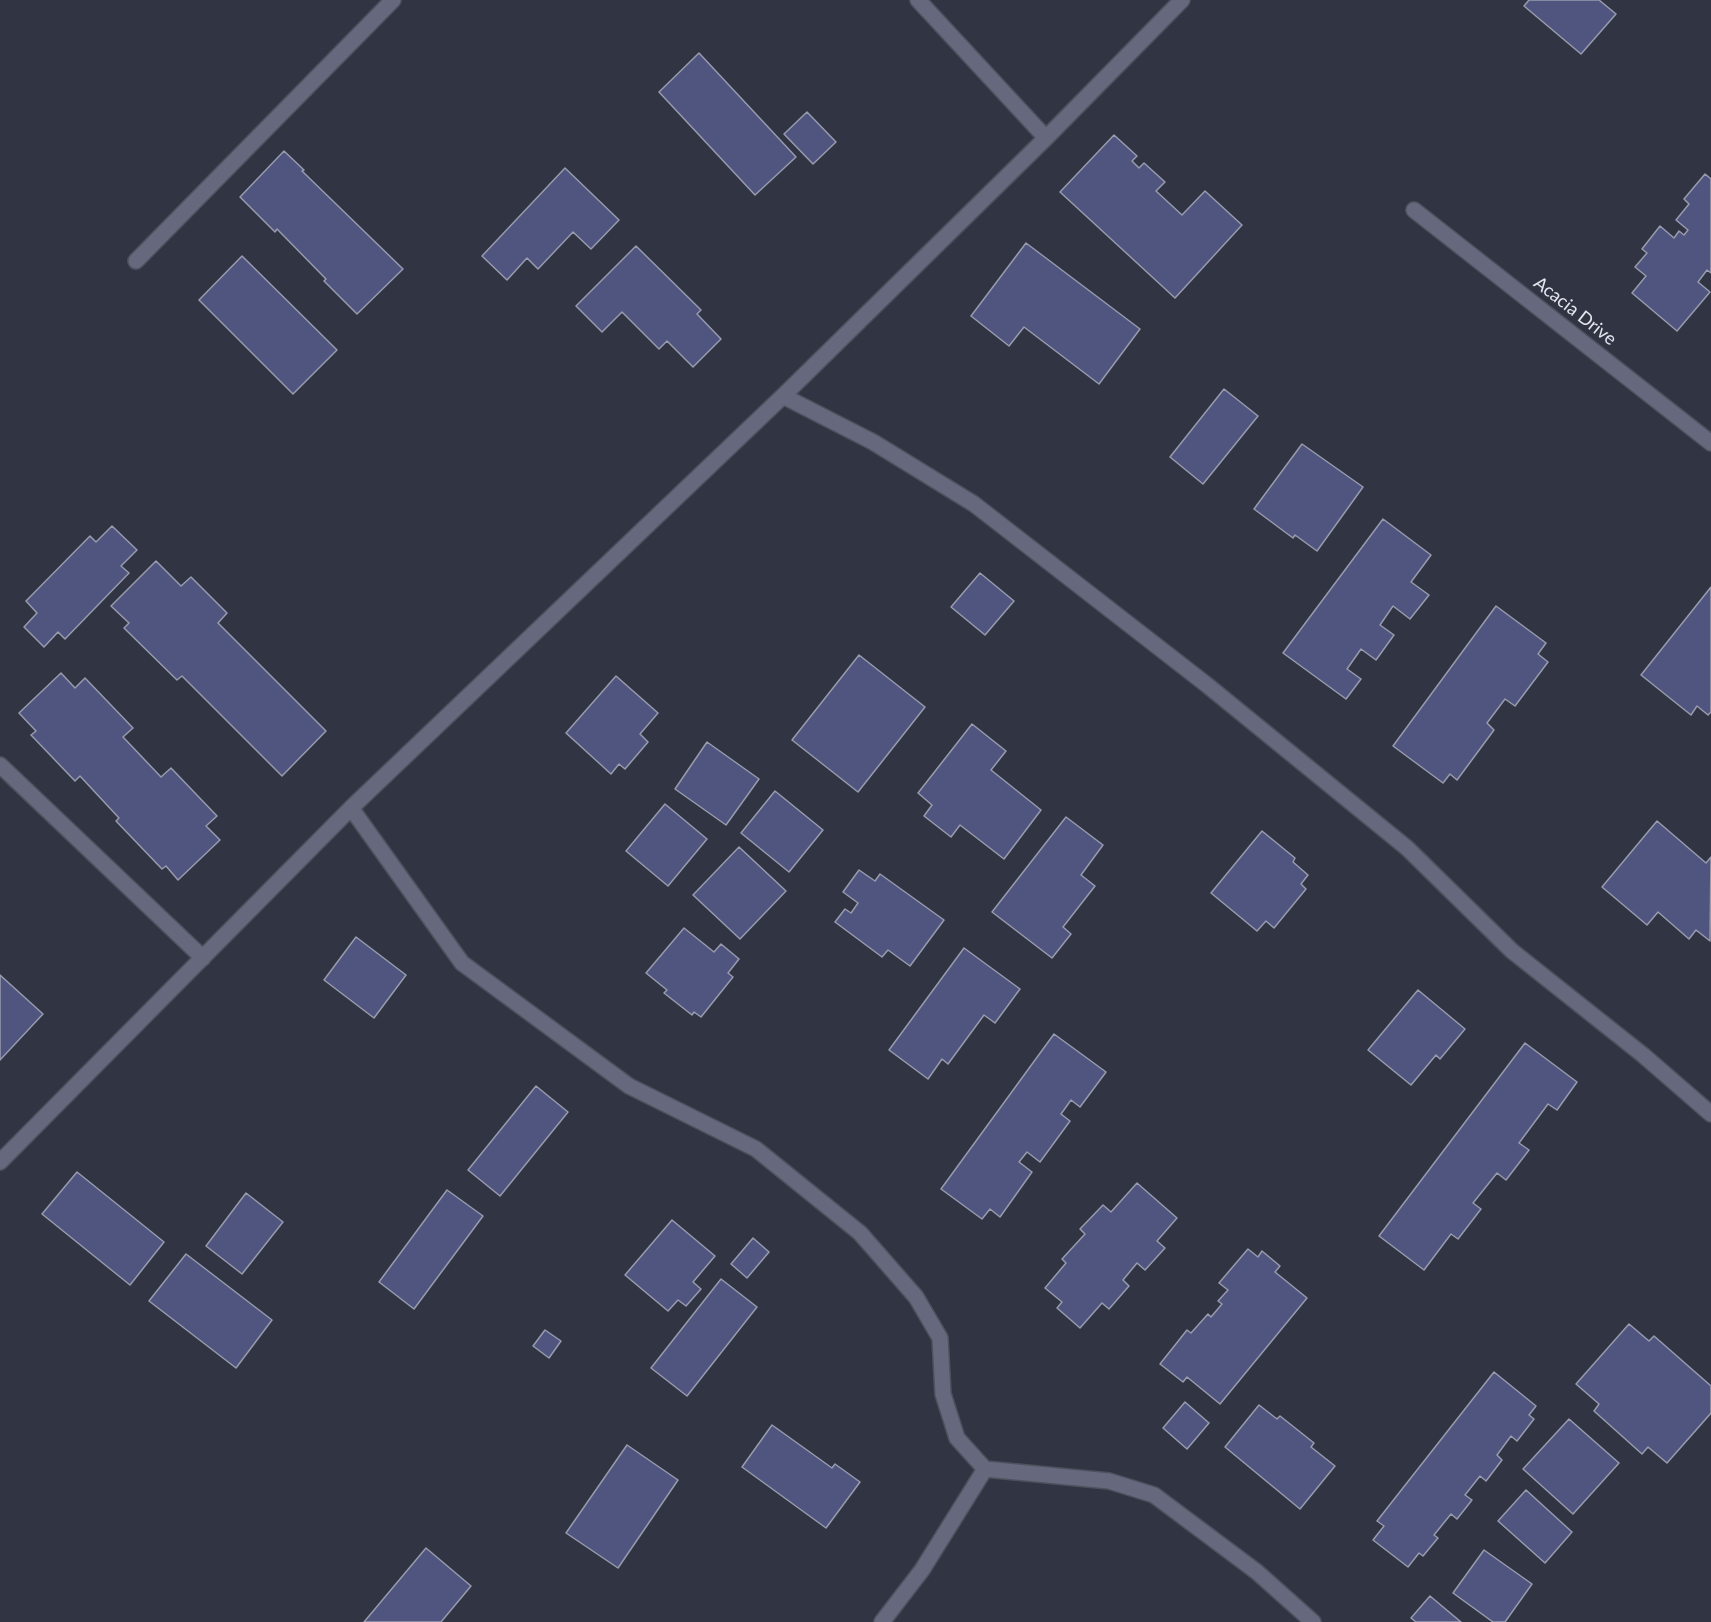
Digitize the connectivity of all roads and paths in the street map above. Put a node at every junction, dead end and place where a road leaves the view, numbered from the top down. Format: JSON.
{"nodes":[{"id":1,"x":393,"y":0,"type":"edge"},
{"id":2,"x":918,"y":0,"type":"edge"},
{"id":3,"x":1182,"y":0,"type":"edge"},
{"id":4,"x":1046,"y":138,"type":"junction"},
{"id":5,"x":1414,"y":210,"type":"dead end"},
{"id":6,"x":136,"y":261,"type":"dead end"},
{"id":7,"x":783,"y":396,"type":"junction"},
{"id":8,"x":1711,"y":442,"type":"edge"},
{"id":9,"x":0,"y":765,"type":"edge"},
{"id":10,"x":351,"y":808,"type":"junction"},
{"id":11,"x":203,"y":958,"type":"junction"},
{"id":12,"x":1711,"y":1114,"type":"edge"},
{"id":13,"x":0,"y":1162,"type":"edge"},
{"id":14,"x":985,"y":1469,"type":"junction"},
{"id":15,"x":882,"y":1622,"type":"edge"},
{"id":16,"x":1313,"y":1622,"type":"edge"}],
"edges":[{"from":1,"to":6,"type":"street"},
{"from":2,"to":4,"type":"street"},
{"from":3,"to":4,"type":"street"},
{"from":4,"to":7,"type":"street"},
{"from":5,"to":8,"type":"street","name":"Acacia Drive"},
{"from":7,"to":10,"type":"street"},
{"from":7,"to":12,"type":"street"},
{"from":9,"to":11,"type":"street"},
{"from":10,"to":11,"type":"street"},
{"from":10,"to":14,"type":"street"},
{"from":11,"to":13,"type":"street"},
{"from":14,"to":15,"type":"street"},
{"from":14,"to":16,"type":"street"}]}
